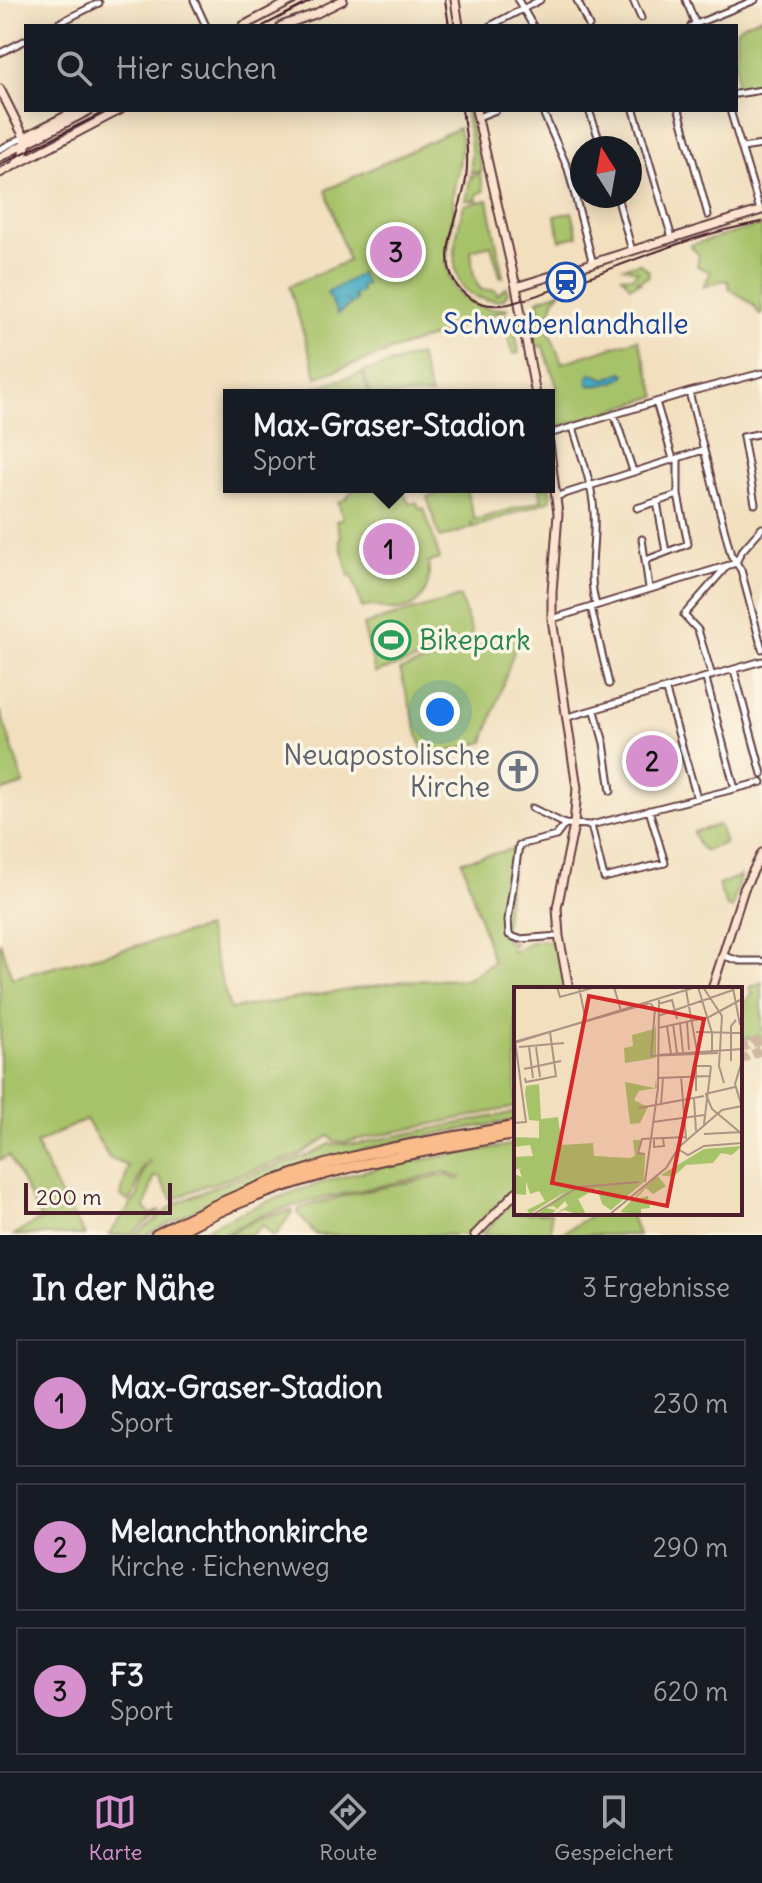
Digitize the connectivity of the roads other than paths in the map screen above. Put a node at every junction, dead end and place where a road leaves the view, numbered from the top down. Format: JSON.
{"nodes":[{"id":1,"x":194,"y":0,"type":"edge"},
{"id":2,"x":293,"y":0,"type":"edge"},
{"id":3,"x":300,"y":0,"type":"edge"},
{"id":4,"x":333,"y":0,"type":"edge"},
{"id":5,"x":343,"y":0,"type":"edge"},
{"id":6,"x":455,"y":0,"type":"edge"},
{"id":7,"x":518,"y":0,"type":"edge"},
{"id":8,"x":540,"y":0,"type":"edge"},
{"id":9,"x":577,"y":0,"type":"edge"},
{"id":10,"x":633,"y":0,"type":"edge"},
{"id":11,"x":686,"y":0,"type":"edge"},
{"id":12,"x":730,"y":0,"type":"edge"},
{"id":13,"x":755,"y":0,"type":"edge"},
{"id":14,"x":99,"y":3,"type":"dead end"},
{"id":15,"x":523,"y":9,"type":"junction"},
{"id":16,"x":733,"y":9,"type":"junction"},
{"id":17,"x":270,"y":13,"type":"junction"},
{"id":18,"x":641,"y":18,"type":"dead end"},
{"id":19,"x":57,"y":24,"type":"edge"},
{"id":20,"x":205,"y":24,"type":"edge"},
{"id":21,"x":247,"y":24,"type":"edge"},
{"id":22,"x":284,"y":24,"type":"edge"},
{"id":23,"x":286,"y":24,"type":"edge"},
{"id":24,"x":459,"y":24,"type":"edge"},
{"id":25,"x":494,"y":24,"type":"edge"},
{"id":26,"x":532,"y":24,"type":"edge"},
{"id":27,"x":588,"y":24,"type":"edge"},
{"id":28,"x":695,"y":24,"type":"edge"},
{"id":29,"x":697,"y":24,"type":"edge"},
{"id":30,"x":24,"y":41,"type":"edge"},
{"id":31,"x":0,"y":53,"type":"edge"},
{"id":32,"x":0,"y":89,"type":"edge"},
{"id":33,"x":762,"y":90,"type":"edge"},
{"id":34,"x":738,"y":94,"type":"edge"},
{"id":35,"x":74,"y":112,"type":"edge"},
{"id":36,"x":86,"y":112,"type":"edge"},
{"id":37,"x":116,"y":112,"type":"edge"},
{"id":38,"x":543,"y":112,"type":"edge"},
{"id":39,"x":590,"y":112,"type":"edge"},
{"id":40,"x":635,"y":112,"type":"edge"},
{"id":41,"x":680,"y":112,"type":"edge"},
{"id":42,"x":731,"y":112,"type":"edge"},
{"id":43,"x":477,"y":113,"type":"edge"},
{"id":44,"x":598,"y":136,"type":"edge"},
{"id":45,"x":26,"y":140,"type":"junction"},
{"id":46,"x":762,"y":145,"type":"edge"},
{"id":47,"x":742,"y":148,"type":"junction"},
{"id":48,"x":0,"y":149,"type":"edge"},
{"id":49,"x":46,"y":149,"type":"junction"},
{"id":50,"x":0,"y":157,"type":"edge"},
{"id":51,"x":16,"y":165,"type":"junction"},
{"id":52,"x":0,"y":173,"type":"edge"},
{"id":53,"x":620,"y":208,"type":"edge"},
{"id":54,"x":761,"y":210,"type":"edge"},
{"id":55,"x":708,"y":215,"type":"dead end"},
{"id":56,"x":671,"y":234,"type":"junction"},
{"id":57,"x":632,"y":251,"type":"junction"},
{"id":58,"x":593,"y":264,"type":"junction"},
{"id":59,"x":516,"y":287,"type":"junction"},
{"id":60,"x":762,"y":373,"type":"edge"},
{"id":61,"x":535,"y":389,"type":"edge"},
{"id":62,"x":689,"y":392,"type":"junction"},
{"id":63,"x":656,"y":402,"type":"junction"},
{"id":64,"x":614,"y":414,"type":"junction"},
{"id":65,"x":573,"y":427,"type":"junction"},
{"id":66,"x":555,"y":432,"type":"edge"},
{"id":67,"x":762,"y":433,"type":"edge"},
{"id":68,"x":703,"y":450,"type":"junction"},
{"id":69,"x":676,"y":458,"type":"junction"},
{"id":70,"x":633,"y":471,"type":"junction"},
{"id":71,"x":555,"y":478,"type":"edge"},
{"id":72,"x":590,"y":485,"type":"junction"},
{"id":73,"x":678,"y":495,"type":"junction"},
{"id":74,"x":558,"y":496,"type":"junction"},
{"id":75,"x":657,"y":502,"type":"junction"},
{"id":76,"x":755,"y":504,"type":"dead end"},
{"id":77,"x":637,"y":508,"type":"dead end"},
{"id":78,"x":762,"y":528,"type":"edge"},
{"id":79,"x":642,"y":539,"type":"dead end"},
{"id":80,"x":666,"y":552,"type":"junction"},
{"id":81,"x":646,"y":560,"type":"junction"},
{"id":82,"x":736,"y":563,"type":"junction"},
{"id":83,"x":727,"y":565,"type":"junction"},
{"id":84,"x":649,"y":588,"type":"junction"},
{"id":85,"x":594,"y":606,"type":"junction"},
{"id":86,"x":552,"y":619,"type":"junction"},
{"id":87,"x":762,"y":649,"type":"edge"},
{"id":88,"x":762,"y":661,"type":"edge"},
{"id":89,"x":734,"y":670,"type":"junction"},
{"id":90,"x":709,"y":678,"type":"junction"},
{"id":91,"x":609,"y":684,"type":"dead end"},
{"id":92,"x":666,"y":691,"type":"junction"},
{"id":93,"x":595,"y":711,"type":"junction"},
{"id":94,"x":568,"y":717,"type":"junction"},
{"id":95,"x":762,"y":774,"type":"edge"},
{"id":96,"x":762,"y":782,"type":"edge"},
{"id":97,"x":735,"y":789,"type":"junction"},
{"id":98,"x":611,"y":791,"type":"dead end"},
{"id":99,"x":697,"y":798,"type":"junction"},
{"id":100,"x":532,"y":808,"type":"dead end"},
{"id":101,"x":649,"y":810,"type":"junction"},
{"id":102,"x":569,"y":825,"type":"junction"},
{"id":103,"x":591,"y":825,"type":"junction"},
{"id":104,"x":761,"y":857,"type":"edge"},
{"id":105,"x":559,"y":936,"type":"junction"},
{"id":106,"x":724,"y":956,"type":"junction"},
{"id":107,"x":762,"y":961,"type":"edge"},
{"id":108,"x":569,"y":987,"type":"edge"},
{"id":109,"x":713,"y":987,"type":"edge"},
{"id":110,"x":514,"y":1126,"type":"edge"},
{"id":111,"x":514,"y":1134,"type":"edge"},
{"id":112,"x":514,"y":1194,"type":"edge"},
{"id":113,"x":156,"y":1235,"type":"edge"},
{"id":114,"x":173,"y":1235,"type":"edge"},
{"id":115,"x":475,"y":1235,"type":"edge"}],
"edges":[{"from":1,"to":20,"type":"street"},
{"from":2,"to":17,"type":"main road"},
{"from":3,"to":17,"type":"main road"},
{"from":4,"to":22,"type":"main road"},
{"from":5,"to":23,"type":"main road"},
{"from":6,"to":24,"type":"main road"},
{"from":7,"to":15,"type":"street"},
{"from":8,"to":15,"type":"street"},
{"from":9,"to":27,"type":"street"},
{"from":10,"to":18,"type":"street"},
{"from":11,"to":28,"type":"street"},
{"from":12,"to":16,"type":"street"},
{"from":13,"to":16,"type":"street"},
{"from":14,"to":19,"type":"street"},
{"from":15,"to":25,"type":"street"},
{"from":15,"to":26,"type":"street"},
{"from":16,"to":29,"type":"street"},
{"from":17,"to":21,"type":"main road"},
{"from":30,"to":31,"type":"street"},
{"from":32,"to":45,"type":"main road"},
{"from":33,"to":34,"type":"street"},
{"from":35,"to":45,"type":"main road"},
{"from":36,"to":45,"type":"main road"},
{"from":37,"to":49,"type":"main road"},
{"from":38,"to":58,"type":"street"},
{"from":39,"to":44,"type":"street"},
{"from":40,"to":56,"type":"street"},
{"from":41,"to":55,"type":"street"},
{"from":42,"to":47,"type":"street"},
{"from":43,"to":59,"type":"main road"},
{"from":45,"to":48,"type":"street"},
{"from":45,"to":49,"type":"main road"},
{"from":45,"to":50,"type":"main road"},
{"from":45,"to":51,"type":"main road"},
{"from":46,"to":47,"type":"street"},
{"from":47,"to":54,"type":"street"},
{"from":49,"to":51,"type":"main road"},
{"from":51,"to":52,"type":"main road"},
{"from":53,"to":57,"type":"street"},
{"from":54,"to":56,"type":"main road"},
{"from":56,"to":57,"type":"main road"},
{"from":57,"to":58,"type":"main road"},
{"from":58,"to":59,"type":"main road"},
{"from":59,"to":61,"type":"main road"},
{"from":60,"to":62,"type":"street"},
{"from":62,"to":63,"type":"street"},
{"from":62,"to":68,"type":"street"},
{"from":63,"to":64,"type":"street"},
{"from":63,"to":69,"type":"street"},
{"from":64,"to":65,"type":"street"},
{"from":64,"to":70,"type":"street"},
{"from":65,"to":66,"type":"street"},
{"from":65,"to":72,"type":"street"},
{"from":67,"to":76,"type":"street"},
{"from":68,"to":69,"type":"street"},
{"from":68,"to":82,"type":"street"},
{"from":69,"to":70,"type":"street"},
{"from":69,"to":73,"type":"street"},
{"from":70,"to":72,"type":"street"},
{"from":71,"to":74,"type":"main road"},
{"from":72,"to":74,"type":"street"},
{"from":72,"to":85,"type":"street"},
{"from":73,"to":75,"type":"street"},
{"from":73,"to":80,"type":"street"},
{"from":74,"to":86,"type":"main road"},
{"from":75,"to":77,"type":"street"},
{"from":75,"to":80,"type":"street"},
{"from":78,"to":82,"type":"street"},
{"from":79,"to":81,"type":"street"},
{"from":80,"to":81,"type":"street"},
{"from":81,"to":84,"type":"street"},
{"from":82,"to":83,"type":"street"},
{"from":82,"to":87,"type":"street"},
{"from":83,"to":84,"type":"street"},
{"from":83,"to":90,"type":"street"},
{"from":84,"to":85,"type":"street"},
{"from":85,"to":86,"type":"street"},
{"from":85,"to":91,"type":"street"},
{"from":86,"to":94,"type":"main road"},
{"from":88,"to":89,"type":"street"},
{"from":89,"to":90,"type":"street"},
{"from":89,"to":95,"type":"street"},
{"from":90,"to":92,"type":"street"},
{"from":90,"to":97,"type":"street"},
{"from":92,"to":93,"type":"street"},
{"from":92,"to":99,"type":"street"},
{"from":93,"to":94,"type":"street"},
{"from":93,"to":98,"type":"street"},
{"from":94,"to":102,"type":"main road"},
{"from":96,"to":97,"type":"street"},
{"from":97,"to":99,"type":"street"},
{"from":99,"to":101,"type":"street"},
{"from":100,"to":102,"type":"street"},
{"from":101,"to":103,"type":"street"},
{"from":101,"to":103,"type":"street"},
{"from":102,"to":103,"type":"street"},
{"from":102,"to":105,"type":"main road"},
{"from":102,"to":105,"type":"street"},
{"from":104,"to":106,"type":"main road"},
{"from":105,"to":108,"type":"main road"},
{"from":106,"to":107,"type":"street"},
{"from":106,"to":109,"type":"main road"},
{"from":110,"to":113,"type":"highway"},
{"from":111,"to":114,"type":"highway"},
{"from":112,"to":115,"type":"main road"}]}
